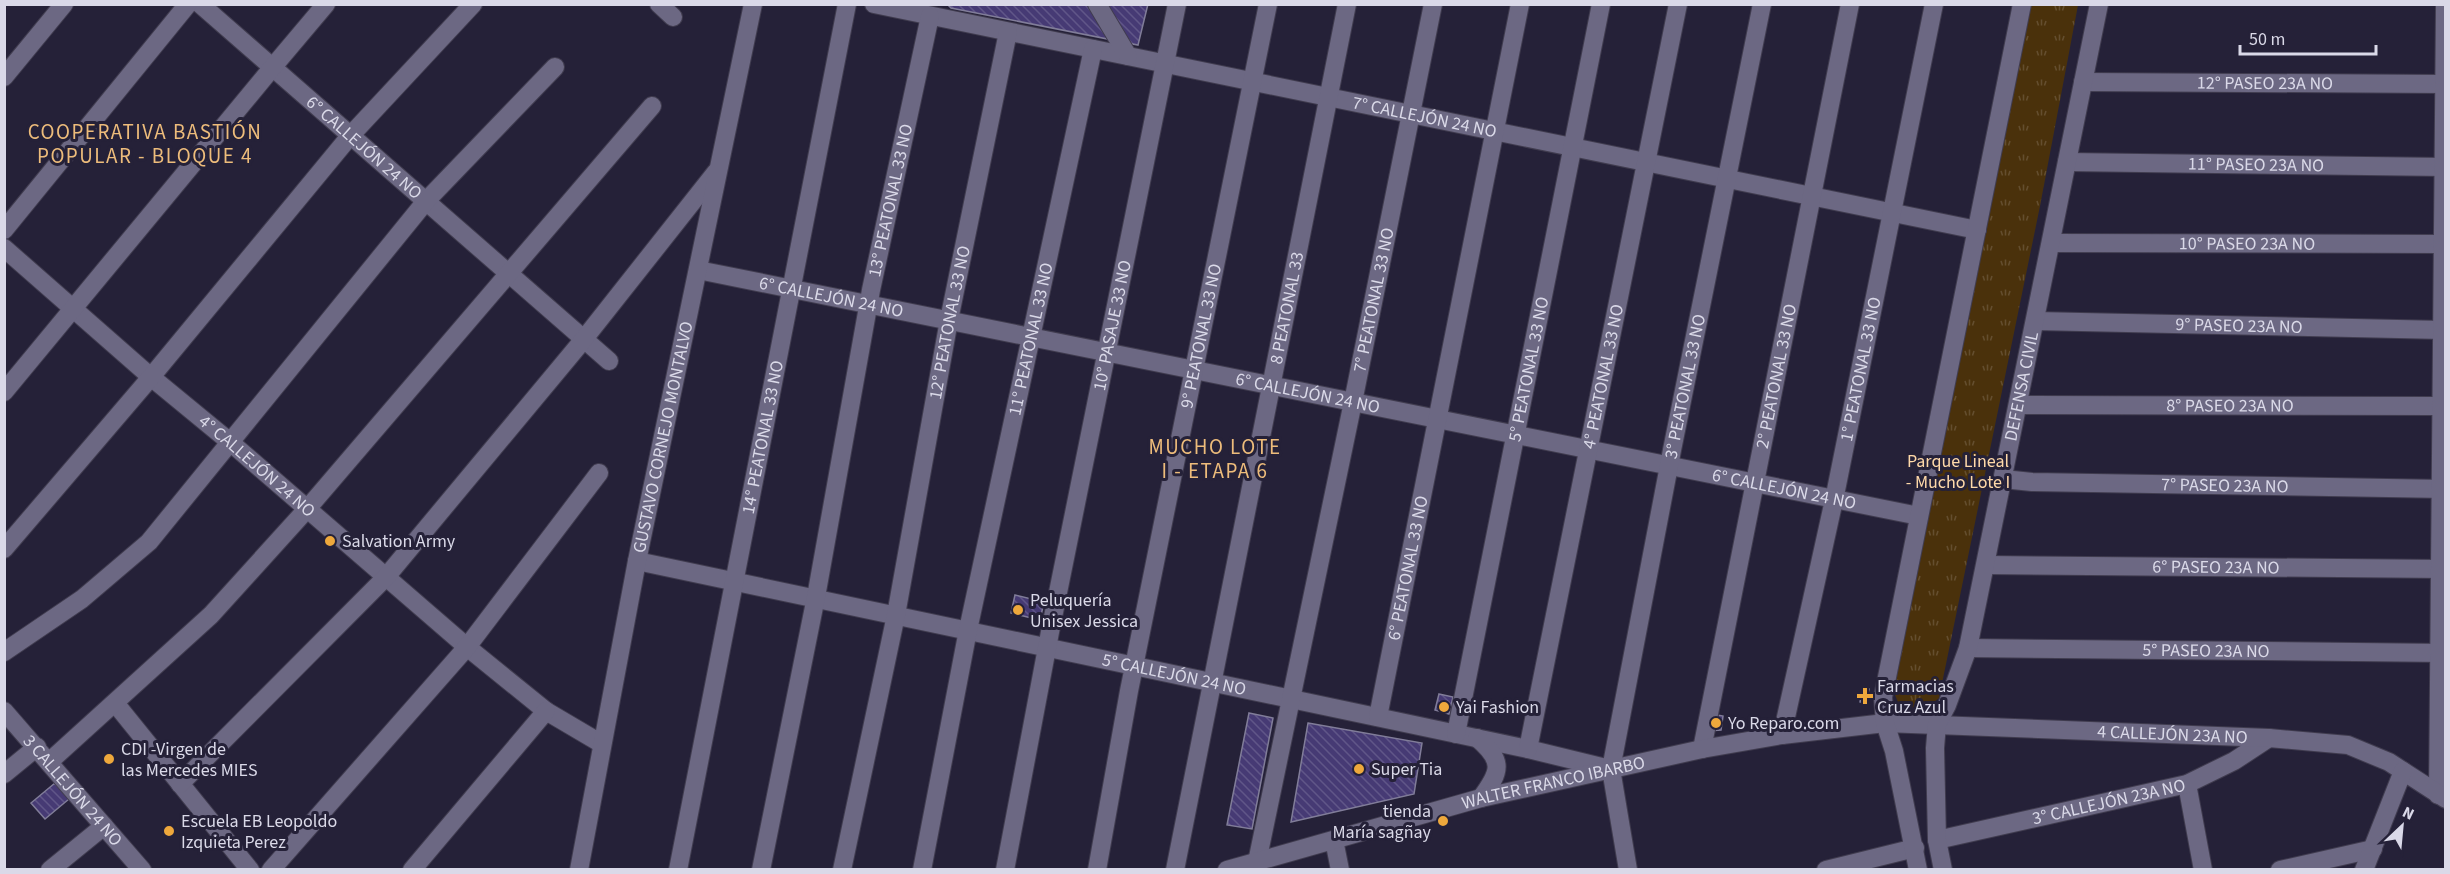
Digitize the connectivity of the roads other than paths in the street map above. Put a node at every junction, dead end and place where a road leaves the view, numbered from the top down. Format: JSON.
{"nodes":[{"id":1,"x":64,"y":4,"type":"edge"},
{"id":2,"x":188,"y":4,"type":"edge"},
{"id":3,"x":200,"y":4,"type":"edge"},
{"id":4,"x":326,"y":4,"type":"edge"},
{"id":5,"x":473,"y":4,"type":"edge"},
{"id":6,"x":659,"y":4,"type":"edge"},
{"id":7,"x":753,"y":4,"type":"edge"},
{"id":8,"x":847,"y":4,"type":"edge"},
{"id":9,"x":874,"y":4,"type":"edge"},
{"id":10,"x":1097,"y":4,"type":"edge"},
{"id":11,"x":1177,"y":4,"type":"edge"},
{"id":12,"x":1268,"y":4,"type":"edge"},
{"id":13,"x":1347,"y":4,"type":"edge"},
{"id":14,"x":1433,"y":4,"type":"edge"},
{"id":15,"x":1520,"y":4,"type":"edge"},
{"id":16,"x":1601,"y":4,"type":"edge"},
{"id":17,"x":1678,"y":4,"type":"edge"},
{"id":18,"x":1762,"y":4,"type":"edge"},
{"id":19,"x":1850,"y":4,"type":"edge"},
{"id":20,"x":1934,"y":4,"type":"edge"},
{"id":21,"x":2022,"y":4,"type":"edge"},
{"id":22,"x":2099,"y":4,"type":"edge"},
{"id":23,"x":2445,"y":4,"type":"edge"},
{"id":24,"x":930,"y":16,"type":"junction"},
{"id":25,"x":673,"y":17,"type":"dead end"},
{"id":26,"x":1008,"y":32,"type":"junction"},
{"id":27,"x":1093,"y":49,"type":"junction"},
{"id":28,"x":1128,"y":56,"type":"junction"},
{"id":29,"x":1166,"y":64,"type":"junction"},
{"id":30,"x":555,"y":66,"type":"dead end"},
{"id":31,"x":272,"y":68,"type":"junction"},
{"id":32,"x":4,"y":77,"type":"edge"},
{"id":33,"x":1252,"y":82,"type":"junction"},
{"id":34,"x":2083,"y":82,"type":"junction"},
{"id":35,"x":2445,"y":84,"type":"edge"},
{"id":36,"x":1329,"y":97,"type":"junction"},
{"id":37,"x":652,"y":106,"type":"dead end"},
{"id":38,"x":1411,"y":114,"type":"junction"},
{"id":39,"x":1495,"y":131,"type":"junction"},
{"id":40,"x":350,"y":136,"type":"junction"},
{"id":41,"x":1573,"y":147,"type":"junction"},
{"id":42,"x":1646,"y":162,"type":"junction"},
{"id":43,"x":2067,"y":162,"type":"junction"},
{"id":44,"x":2445,"y":167,"type":"edge"},
{"id":45,"x":719,"y":168,"type":"junction"},
{"id":46,"x":1727,"y":179,"type":"junction"},
{"id":47,"x":1812,"y":196,"type":"junction"},
{"id":48,"x":426,"y":201,"type":"junction"},
{"id":49,"x":1892,"y":213,"type":"junction"},
{"id":50,"x":4,"y":230,"type":"edge"},
{"id":51,"x":1977,"y":230,"type":"junction"},
{"id":52,"x":2051,"y":243,"type":"junction"},
{"id":53,"x":2443,"y":244,"type":"junction"},
{"id":54,"x":4,"y":248,"type":"edge"},
{"id":55,"x":698,"y":270,"type":"junction"},
{"id":56,"x":508,"y":273,"type":"junction"},
{"id":57,"x":792,"y":289,"type":"junction"},
{"id":58,"x":868,"y":304,"type":"junction"},
{"id":59,"x":73,"y":307,"type":"junction"},
{"id":60,"x":949,"y":320,"type":"junction"},
{"id":61,"x":2035,"y":321,"type":"junction"},
{"id":62,"x":2443,"y":330,"type":"junction"},
{"id":63,"x":1031,"y":337,"type":"junction"},
{"id":64,"x":584,"y":339,"type":"junction"},
{"id":65,"x":1107,"y":352,"type":"junction"},
{"id":66,"x":609,"y":361,"type":"dead end"},
{"id":67,"x":1194,"y":370,"type":"junction"},
{"id":68,"x":151,"y":377,"type":"junction"},
{"id":69,"x":1270,"y":385,"type":"junction"},
{"id":70,"x":4,"y":392,"type":"edge"},
{"id":71,"x":1353,"y":402,"type":"junction"},
{"id":72,"x":2018,"y":405,"type":"junction"},
{"id":73,"x":2442,"y":406,"type":"junction"},
{"id":74,"x":1437,"y":419,"type":"junction"},
{"id":75,"x":1515,"y":434,"type":"junction"},
{"id":76,"x":230,"y":442,"type":"junction"},
{"id":77,"x":1588,"y":449,"type":"junction"},
{"id":78,"x":1669,"y":466,"type":"junction"},
{"id":79,"x":599,"y":473,"type":"dead end"},
{"id":80,"x":2003,"y":480,"type":"junction"},
{"id":81,"x":1755,"y":483,"type":"junction"},
{"id":82,"x":2443,"y":489,"type":"edge"},
{"id":83,"x":1834,"y":500,"type":"junction"},
{"id":84,"x":307,"y":508,"type":"junction"},
{"id":85,"x":1919,"y":516,"type":"junction"},
{"id":86,"x":4,"y":549,"type":"edge"},
{"id":87,"x":638,"y":561,"type":"junction"},
{"id":88,"x":1986,"y":565,"type":"junction"},
{"id":89,"x":2443,"y":569,"type":"edge"},
{"id":90,"x":386,"y":577,"type":"junction"},
{"id":91,"x":734,"y":581,"type":"junction"},
{"id":92,"x":816,"y":597,"type":"junction"},
{"id":93,"x":896,"y":615,"type":"junction"},
{"id":94,"x":968,"y":630,"type":"junction"},
{"id":95,"x":467,"y":647,"type":"junction"},
{"id":96,"x":1047,"y":647,"type":"junction"},
{"id":97,"x":1968,"y":648,"type":"junction"},
{"id":98,"x":4,"y":652,"type":"edge"},
{"id":99,"x":2442,"y":653,"type":"edge"},
{"id":100,"x":1134,"y":665,"type":"junction"},
{"id":101,"x":1211,"y":682,"type":"junction"},
{"id":102,"x":1290,"y":699,"type":"junction"},
{"id":103,"x":115,"y":703,"type":"junction"},
{"id":104,"x":5,"y":711,"type":"edge"},
{"id":105,"x":546,"y":711,"type":"junction"},
{"id":106,"x":1378,"y":717,"type":"junction"},
{"id":107,"x":1885,"y":723,"type":"junction"},
{"id":108,"x":1937,"y":724,"type":"junction"},
{"id":109,"x":2442,"y":730,"type":"edge"},
{"id":110,"x":1456,"y":734,"type":"junction"},
{"id":111,"x":1782,"y":735,"type":"junction"},
{"id":112,"x":1477,"y":738,"type":"junction"},
{"id":113,"x":2269,"y":738,"type":"junction"},
{"id":114,"x":602,"y":744,"type":"junction"},
{"id":115,"x":36,"y":747,"type":"junction"},
{"id":116,"x":1528,"y":749,"type":"junction"},
{"id":117,"x":1702,"y":749,"type":"junction"},
{"id":118,"x":49,"y":762,"type":"junction"},
{"id":119,"x":1611,"y":769,"type":"junction"},
{"id":120,"x":2403,"y":771,"type":"junction"},
{"id":121,"x":4,"y":774,"type":"edge"},
{"id":122,"x":180,"y":784,"type":"junction"},
{"id":123,"x":2187,"y":784,"type":"junction"},
{"id":124,"x":2442,"y":797,"type":"edge"},
{"id":125,"x":1481,"y":798,"type":"junction"},
{"id":126,"x":104,"y":826,"type":"junction"},
{"id":127,"x":1334,"y":840,"type":"junction"},
{"id":128,"x":1937,"y":840,"type":"junction"},
{"id":129,"x":1914,"y":848,"type":"junction"},
{"id":130,"x":2373,"y":849,"type":"junction"},
{"id":131,"x":1257,"y":862,"type":"junction"},
{"id":132,"x":50,"y":870,"type":"edge"},
{"id":133,"x":142,"y":870,"type":"edge"},
{"id":134,"x":250,"y":870,"type":"edge"},
{"id":135,"x":271,"y":870,"type":"edge"},
{"id":136,"x":412,"y":870,"type":"edge"},
{"id":137,"x":579,"y":870,"type":"edge"},
{"id":138,"x":678,"y":870,"type":"edge"},
{"id":139,"x":761,"y":870,"type":"edge"},
{"id":140,"x":842,"y":870,"type":"edge"},
{"id":141,"x":922,"y":870,"type":"edge"},
{"id":142,"x":1005,"y":870,"type":"edge"},
{"id":143,"x":1097,"y":870,"type":"edge"},
{"id":144,"x":1174,"y":870,"type":"edge"},
{"id":145,"x":1227,"y":870,"type":"edge"},
{"id":146,"x":1340,"y":870,"type":"edge"},
{"id":147,"x":1628,"y":870,"type":"edge"},
{"id":148,"x":1826,"y":870,"type":"edge"},
{"id":149,"x":1918,"y":870,"type":"edge"},
{"id":150,"x":1943,"y":870,"type":"edge"},
{"id":151,"x":2203,"y":870,"type":"edge"},
{"id":152,"x":2280,"y":870,"type":"edge"},
{"id":153,"x":2364,"y":870,"type":"edge"}],
"edges":[{"from":1,"to":32,"type":"street"},
{"from":2,"to":50,"type":"street"},
{"from":3,"to":31,"type":"street","name":"6° CALLEJÓN 24 NO"},
{"from":4,"to":31,"type":"street"},
{"from":5,"to":40,"type":"street"},
{"from":6,"to":25,"type":"street"},
{"from":7,"to":45,"type":"street","name":"GUSTAVO CORNEJO MONTALVO"},
{"from":8,"to":57,"type":"street","name":"14° PEATONAL 33 NO"},
{"from":9,"to":24,"type":"street","name":"7° CALLEJÓN 24 NO"},
{"from":10,"to":28,"type":"street"},
{"from":11,"to":29,"type":"street","name":"10° PASAJE 33 NO"},
{"from":12,"to":33,"type":"street","name":"9° PEATONAL 33 NO"},
{"from":13,"to":36,"type":"street","name":"8 PEATONAL 33"},
{"from":14,"to":38,"type":"street","name":"7° PEATONAL 33 NO"},
{"from":15,"to":39,"type":"street"},
{"from":16,"to":41,"type":"street","name":"5° PEATONAL 33 NO"},
{"from":17,"to":42,"type":"street","name":"4° PEATONAL 33 NO"},
{"from":18,"to":46,"type":"street","name":"3° PEATONAL 33 NO"},
{"from":19,"to":47,"type":"street","name":"2° PEATONAL 33 NO"},
{"from":20,"to":49,"type":"street","name":"1° PEATONAL 33 NO"},
{"from":21,"to":51,"type":"street"},
{"from":22,"to":34,"type":"street","name":"DEFENSA CIVIL"},
{"from":23,"to":35,"type":"street"},
{"from":24,"to":26,"type":"street","name":"7° CALLEJÓN 24 NO"},
{"from":24,"to":58,"type":"street","name":"13° PEATONAL 33 NO"},
{"from":26,"to":27,"type":"street","name":"7° CALLEJÓN 24 NO"},
{"from":26,"to":60,"type":"street","name":"12° PEATONAL 33 NO"},
{"from":27,"to":28,"type":"street","name":"7° CALLEJÓN 24 NO"},
{"from":27,"to":63,"type":"street","name":"11° PEATONAL 33 NO"},
{"from":28,"to":29,"type":"street","name":"7° CALLEJÓN 24 NO"},
{"from":29,"to":33,"type":"street","name":"7° CALLEJÓN 24 NO"},
{"from":29,"to":65,"type":"street","name":"10° PASAJE 33 NO"},
{"from":30,"to":48,"type":"street"},
{"from":31,"to":40,"type":"street","name":"6° CALLEJÓN 24 NO"},
{"from":31,"to":59,"type":"street"},
{"from":33,"to":36,"type":"street","name":"7° CALLEJÓN 24 NO"},
{"from":33,"to":67,"type":"street","name":"9° PEATONAL 33 NO"},
{"from":34,"to":35,"type":"street","name":"12° PASEO 23A NO"},
{"from":34,"to":43,"type":"street","name":"DEFENSA CIVIL"},
{"from":35,"to":44,"type":"street"},
{"from":36,"to":38,"type":"street","name":"7° CALLEJÓN 24 NO"},
{"from":36,"to":69,"type":"street","name":"8 PEATONAL 33"},
{"from":37,"to":56,"type":"street"},
{"from":38,"to":39,"type":"street","name":"7° CALLEJÓN 24 NO"},
{"from":38,"to":71,"type":"street","name":"7° PEATONAL 33 NO"},
{"from":39,"to":41,"type":"street","name":"7° CALLEJÓN 24 NO"},
{"from":39,"to":74,"type":"street","name":"6° PEATONAL 33 NO"},
{"from":40,"to":48,"type":"street","name":"6° CALLEJÓN 24 NO"},
{"from":40,"to":68,"type":"street"},
{"from":41,"to":42,"type":"street","name":"7° CALLEJÓN 24 NO"},
{"from":41,"to":75,"type":"street","name":"5° PEATONAL 33 NO"},
{"from":42,"to":46,"type":"street","name":"7° CALLEJÓN 24 NO"},
{"from":42,"to":77,"type":"street","name":"4° PEATONAL 33 NO"},
{"from":43,"to":44,"type":"street","name":"11° PASEO 23A NO"},
{"from":43,"to":52,"type":"street","name":"DEFENSA CIVIL"},
{"from":44,"to":53,"type":"street"},
{"from":45,"to":55,"type":"street","name":"GUSTAVO CORNEJO MONTALVO"},
{"from":45,"to":64,"type":"street"},
{"from":46,"to":47,"type":"street","name":"7° CALLEJÓN 24 NO"},
{"from":46,"to":78,"type":"street","name":"3° PEATONAL 33 NO"},
{"from":47,"to":49,"type":"street","name":"7° CALLEJÓN 24 NO"},
{"from":47,"to":81,"type":"street","name":"2° PEATONAL 33 NO"},
{"from":48,"to":56,"type":"street","name":"6° CALLEJÓN 24 NO"},
{"from":48,"to":76,"type":"street"},
{"from":49,"to":51,"type":"street","name":"7° CALLEJÓN 24 NO"},
{"from":49,"to":83,"type":"street","name":"1° PEATONAL 33 NO"},
{"from":51,"to":85,"type":"street"},
{"from":52,"to":53,"type":"street","name":"10° PASEO 23A NO"},
{"from":52,"to":61,"type":"street","name":"DEFENSA CIVIL"},
{"from":53,"to":62,"type":"street"},
{"from":54,"to":59,"type":"street","name":"4° CALLEJÓN 24 NO"},
{"from":55,"to":57,"type":"street","name":"6° CALLEJÓN 24 NO"},
{"from":55,"to":87,"type":"street","name":"GUSTAVO CORNEJO MONTALVO"},
{"from":56,"to":64,"type":"street","name":"6° CALLEJÓN 24 NO"},
{"from":56,"to":84,"type":"street"},
{"from":57,"to":58,"type":"street","name":"6° CALLEJÓN 24 NO"},
{"from":57,"to":91,"type":"street","name":"14° PEATONAL 33 NO"},
{"from":58,"to":60,"type":"street","name":"6° CALLEJÓN 24 NO"},
{"from":58,"to":92,"type":"street","name":"13° PEATONAL 33 NO"},
{"from":59,"to":68,"type":"street","name":"4° CALLEJÓN 24 NO"},
{"from":59,"to":70,"type":"street"},
{"from":60,"to":63,"type":"street","name":"6° CALLEJÓN 24 NO"},
{"from":60,"to":93,"type":"street","name":"12° PEATONAL 33 NO"},
{"from":61,"to":62,"type":"street","name":"9° PASEO 23A NO"},
{"from":61,"to":72,"type":"street","name":"DEFENSA CIVIL"},
{"from":62,"to":73,"type":"street"},
{"from":63,"to":65,"type":"street","name":"6° CALLEJÓN 24 NO"},
{"from":63,"to":94,"type":"street","name":"11° PEATONAL 33 NO"},
{"from":64,"to":66,"type":"street","name":"6° CALLEJÓN 24 NO"},
{"from":64,"to":90,"type":"street"},
{"from":65,"to":67,"type":"street","name":"6° CALLEJÓN 24 NO"},
{"from":65,"to":96,"type":"street","name":"10° PASAJE 33 NO"},
{"from":67,"to":69,"type":"street","name":"6° CALLEJÓN 24 NO"},
{"from":67,"to":100,"type":"street","name":"9° PEATONAL 33 NO"},
{"from":68,"to":76,"type":"street","name":"4° CALLEJÓN 24 NO"},
{"from":68,"to":86,"type":"street"},
{"from":69,"to":71,"type":"street","name":"6° CALLEJÓN 24 NO"},
{"from":69,"to":101,"type":"street","name":"8 PEATONAL 33"},
{"from":71,"to":74,"type":"street","name":"6° CALLEJÓN 24 NO"},
{"from":71,"to":102,"type":"street","name":"7° PEATONAL 33 NO"},
{"from":72,"to":73,"type":"street","name":"8° PASEO 23A NO"},
{"from":72,"to":80,"type":"street","name":"DEFENSA CIVIL"},
{"from":73,"to":82,"type":"street"},
{"from":74,"to":75,"type":"street","name":"6° CALLEJÓN 24 NO"},
{"from":74,"to":106,"type":"street","name":"6° PEATONAL 33 NO"},
{"from":75,"to":77,"type":"street","name":"6° CALLEJÓN 24 NO"},
{"from":75,"to":110,"type":"street","name":"5° PEATONAL 33 NO"},
{"from":76,"to":84,"type":"street","name":"4° CALLEJÓN 24 NO"},
{"from":76,"to":98,"type":"street"},
{"from":77,"to":78,"type":"street","name":"6° CALLEJÓN 24 NO"},
{"from":77,"to":116,"type":"street","name":"4° PEATONAL 33 NO"},
{"from":78,"to":81,"type":"street","name":"6° CALLEJÓN 24 NO"},
{"from":78,"to":119,"type":"street","name":"3° PEATONAL 33 NO"},
{"from":79,"to":95,"type":"street"},
{"from":80,"to":82,"type":"street","name":"7° PASEO 23A NO"},
{"from":80,"to":88,"type":"street","name":"DEFENSA CIVIL"},
{"from":81,"to":83,"type":"street","name":"6° CALLEJÓN 24 NO"},
{"from":81,"to":117,"type":"street","name":"2° PEATONAL 33 NO"},
{"from":82,"to":89,"type":"street"},
{"from":83,"to":85,"type":"street","name":"6° CALLEJÓN 24 NO"},
{"from":83,"to":111,"type":"street","name":"1° PEATONAL 33 NO"},
{"from":84,"to":90,"type":"street","name":"4° CALLEJÓN 24 NO"},
{"from":84,"to":103,"type":"street"},
{"from":85,"to":107,"type":"street"},
{"from":87,"to":91,"type":"street","name":"5° CALLEJÓN 24 NO"},
{"from":87,"to":114,"type":"street","name":"GUSTAVO CORNEJO MONTALVO"},
{"from":88,"to":89,"type":"street","name":"6° PASEO 23A NO"},
{"from":88,"to":97,"type":"street","name":"DEFENSA CIVIL"},
{"from":89,"to":99,"type":"street"},
{"from":90,"to":95,"type":"street","name":"4° CALLEJÓN 24 NO"},
{"from":90,"to":122,"type":"street"},
{"from":91,"to":92,"type":"street","name":"5° CALLEJÓN 24 NO"},
{"from":91,"to":138,"type":"street","name":"14° PEATONAL 33 NO"},
{"from":92,"to":93,"type":"street","name":"5° CALLEJÓN 24 NO"},
{"from":92,"to":139,"type":"street","name":"13° PEATONAL 33 NO"},
{"from":93,"to":94,"type":"street","name":"5° CALLEJÓN 24 NO"},
{"from":93,"to":140,"type":"street","name":"12° PEATONAL 33 NO"},
{"from":94,"to":96,"type":"street","name":"5° CALLEJÓN 24 NO"},
{"from":94,"to":141,"type":"street","name":"11° PEATONAL 33 NO"},
{"from":95,"to":105,"type":"street","name":"4° CALLEJÓN 24 NO"},
{"from":95,"to":135,"type":"street"},
{"from":96,"to":100,"type":"street","name":"5° CALLEJÓN 24 NO"},
{"from":96,"to":142,"type":"street","name":"10° PASAJE 33 NO"},
{"from":97,"to":99,"type":"street","name":"5° PASEO 23A NO"},
{"from":97,"to":108,"type":"street","name":"DEFENSA CIVIL"},
{"from":99,"to":109,"type":"street"},
{"from":100,"to":101,"type":"street","name":"5° CALLEJÓN 24 NO"},
{"from":100,"to":143,"type":"street","name":"9° PEATONAL 33 NO"},
{"from":101,"to":102,"type":"street","name":"5° CALLEJÓN 24 NO"},
{"from":101,"to":144,"type":"street","name":"8 PEATONAL 33"},
{"from":102,"to":106,"type":"street","name":"5° CALLEJÓN 24 NO"},
{"from":102,"to":131,"type":"street","name":"7° PEATONAL 33 NO"},
{"from":103,"to":118,"type":"street"},
{"from":103,"to":122,"type":"street"},
{"from":104,"to":115,"type":"street","name":"3 CALLEJÓN 24 NO"},
{"from":105,"to":114,"type":"street","name":"4° CALLEJÓN 24 NO"},
{"from":105,"to":136,"type":"street"},
{"from":106,"to":110,"type":"street","name":"5° CALLEJÓN 24 NO"},
{"from":107,"to":108,"type":"street","name":"4 CALLEJÓN 23A NO"},
{"from":107,"to":111,"type":"street","name":"WALTER FRANCO IBARBO"},
{"from":107,"to":129,"type":"street"},
{"from":108,"to":113,"type":"street","name":"4 CALLEJÓN 23A NO"},
{"from":108,"to":128,"type":"street","name":"DEFENSA CIVIL"},
{"from":109,"to":124,"type":"street"},
{"from":110,"to":112,"type":"street","name":"5° CALLEJÓN 24 NO"},
{"from":111,"to":117,"type":"street","name":"WALTER FRANCO IBARBO"},
{"from":112,"to":116,"type":"street","name":"5° CALLEJÓN 24 NO"},
{"from":112,"to":125,"type":"street"},
{"from":113,"to":120,"type":"street","name":"4 CALLEJÓN 23A NO"},
{"from":113,"to":123,"type":"street","name":"3° CALLEJÓN 23A NO"},
{"from":114,"to":137,"type":"street","name":"GUSTAVO CORNEJO MONTALVO"},
{"from":115,"to":118,"type":"street","name":"3 CALLEJÓN 24 NO"},
{"from":115,"to":121,"type":"street"},
{"from":116,"to":119,"type":"street","name":"5° CALLEJÓN 24 NO"},
{"from":117,"to":119,"type":"street","name":"WALTER FRANCO IBARBO"},
{"from":118,"to":126,"type":"street","name":"3 CALLEJÓN 24 NO"},
{"from":119,"to":125,"type":"street","name":"WALTER FRANCO IBARBO"},
{"from":119,"to":147,"type":"street"},
{"from":120,"to":124,"type":"street","name":"4 CALLEJÓN 23A NO"},
{"from":120,"to":130,"type":"street"},
{"from":122,"to":134,"type":"street"},
{"from":123,"to":128,"type":"street","name":"3° CALLEJÓN 23A NO"},
{"from":123,"to":151,"type":"street"},
{"from":125,"to":127,"type":"street","name":"WALTER FRANCO IBARBO"},
{"from":126,"to":132,"type":"street"},
{"from":126,"to":133,"type":"street","name":"3 CALLEJÓN 24 NO"},
{"from":127,"to":131,"type":"street","name":"WALTER FRANCO IBARBO"},
{"from":127,"to":146,"type":"street"},
{"from":128,"to":150,"type":"street","name":"DEFENSA CIVIL"},
{"from":129,"to":148,"type":"street"},
{"from":129,"to":149,"type":"street"},
{"from":130,"to":152,"type":"street"},
{"from":130,"to":153,"type":"street"},
{"from":131,"to":145,"type":"street","name":"WALTER FRANCO IBARBO"}]}
